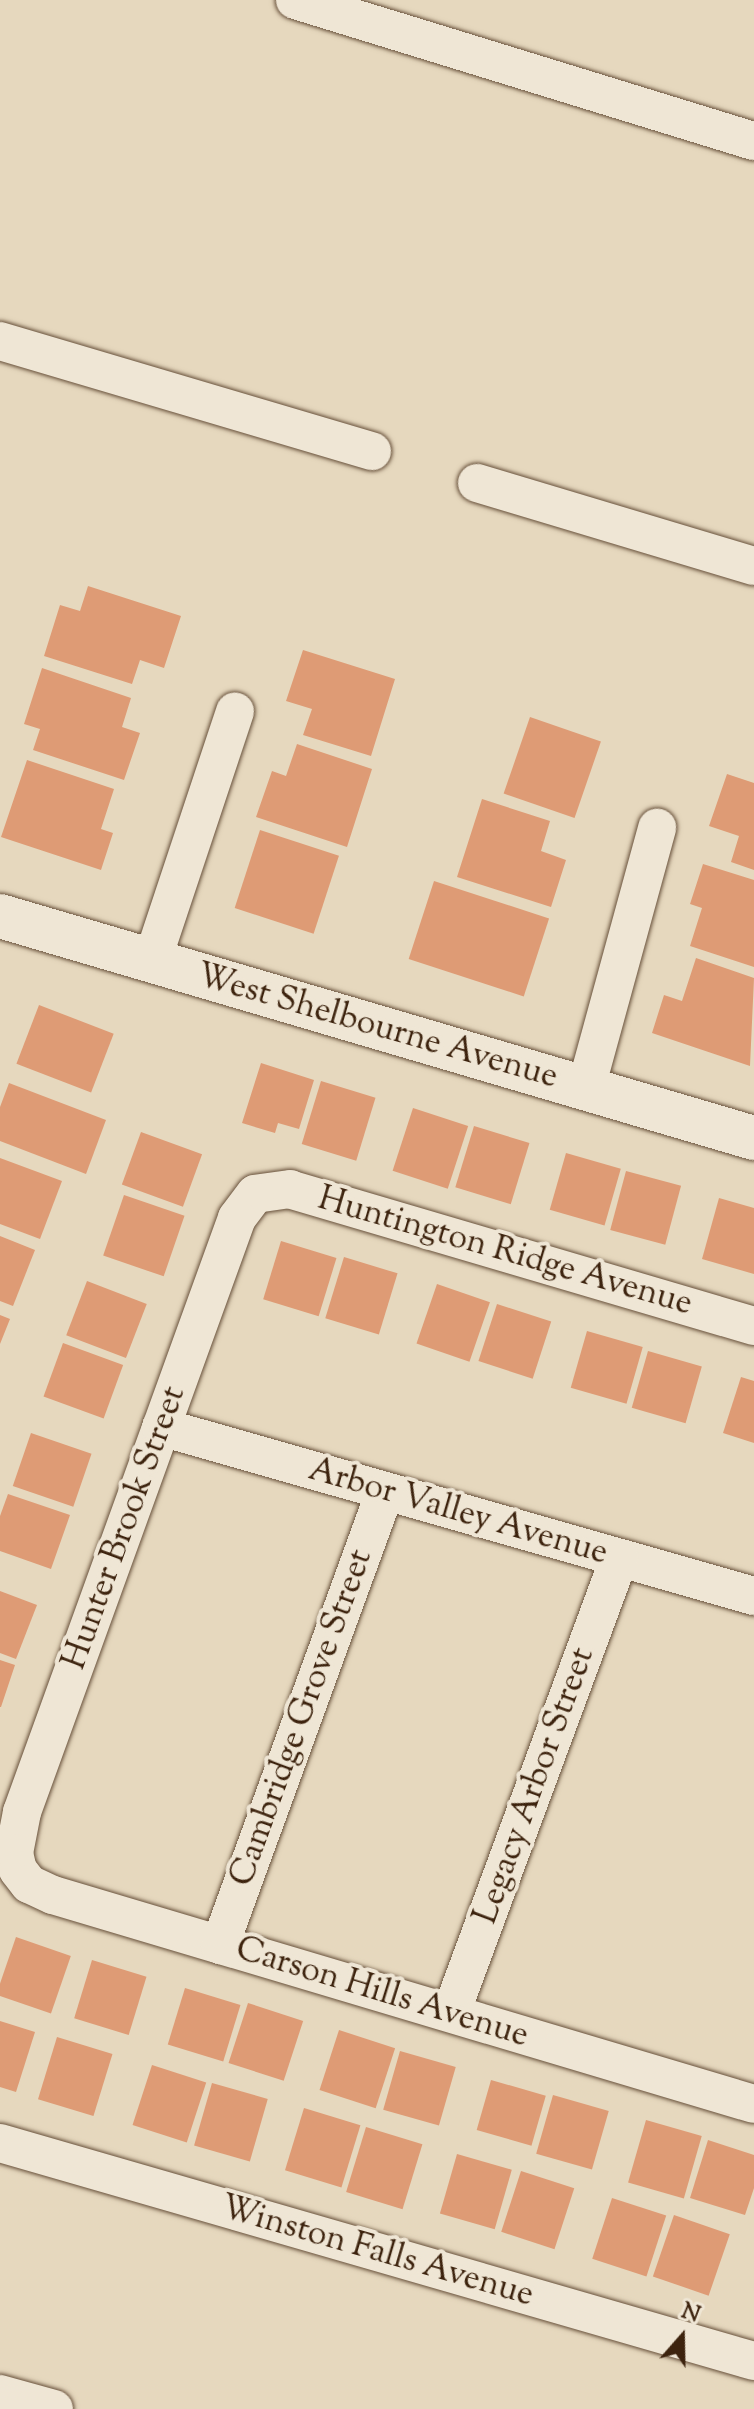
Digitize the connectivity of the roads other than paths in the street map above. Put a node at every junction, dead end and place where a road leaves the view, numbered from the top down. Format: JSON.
{"nodes":[{"id":1,"x":295,"y":0,"type":"edge"},
{"id":2,"x":754,"y":141,"type":"edge"},
{"id":3,"x":0,"y":341,"type":"edge"},
{"id":4,"x":372,"y":451,"type":"dead end"},
{"id":5,"x":477,"y":483,"type":"dead end"},
{"id":6,"x":754,"y":566,"type":"edge"},
{"id":7,"x":235,"y":711,"type":"dead end"},
{"id":8,"x":657,"y":828,"type":"dead end"},
{"id":9,"x":0,"y":917,"type":"edge"},
{"id":10,"x":152,"y":961,"type":"junction"},
{"id":11,"x":586,"y":1088,"type":"junction"},
{"id":12,"x":754,"y":1138,"type":"edge"},
{"id":13,"x":255,"y":1194,"type":"joint"},
{"id":14,"x":754,"y":1326,"type":"edge"},
{"id":15,"x":161,"y":1427,"type":"junction"},
{"id":16,"x":385,"y":1491,"type":"junction"},
{"id":17,"x":619,"y":1558,"type":"junction"},
{"id":18,"x":754,"y":1596,"type":"edge"},
{"id":19,"x":18,"y":1870,"type":"joint"},
{"id":20,"x":220,"y":1945,"type":"junction"},
{"id":21,"x":451,"y":2013,"type":"junction"},
{"id":22,"x":754,"y":2104,"type":"edge"},
{"id":23,"x":0,"y":2143,"type":"edge"},
{"id":24,"x":754,"y":2361,"type":"edge"},
{"id":25,"x":0,"y":2394,"type":"edge"},
{"id":26,"x":54,"y":2409,"type":"edge"}],
"edges":[{"from":1,"to":2,"type":"street"},
{"from":3,"to":4,"type":"street"},
{"from":5,"to":6,"type":"street"},
{"from":7,"to":10,"type":"street"},
{"from":8,"to":11,"type":"street"},
{"from":9,"to":10,"type":"street","name":"West Shelbourne Avenue"},
{"from":10,"to":11,"type":"street","name":"West Shelbourne Avenue"},
{"from":11,"to":12,"type":"street","name":"West Shelbourne Avenue"},
{"from":13,"to":14,"type":"street","name":"Huntington Ridge Avenue"},
{"from":13,"to":15,"type":"street","name":"Hunter Brook Street"},
{"from":15,"to":16,"type":"street","name":"Arbor Valley Avenue"},
{"from":15,"to":19,"type":"street","name":"Hunter Brook Street"},
{"from":16,"to":17,"type":"street","name":"Arbor Valley Avenue"},
{"from":16,"to":20,"type":"street","name":"Cambridge Grove Street"},
{"from":17,"to":18,"type":"street","name":"Arbor Valley Avenue"},
{"from":17,"to":21,"type":"street","name":"Legacy Arbor Street"},
{"from":19,"to":20,"type":"street","name":"Carson Hills Avenue"},
{"from":20,"to":21,"type":"street","name":"Carson Hills Avenue"},
{"from":21,"to":22,"type":"street","name":"Carson Hills Avenue"},
{"from":23,"to":24,"type":"street","name":"Winston Falls Avenue"},
{"from":25,"to":26,"type":"street"}]}
